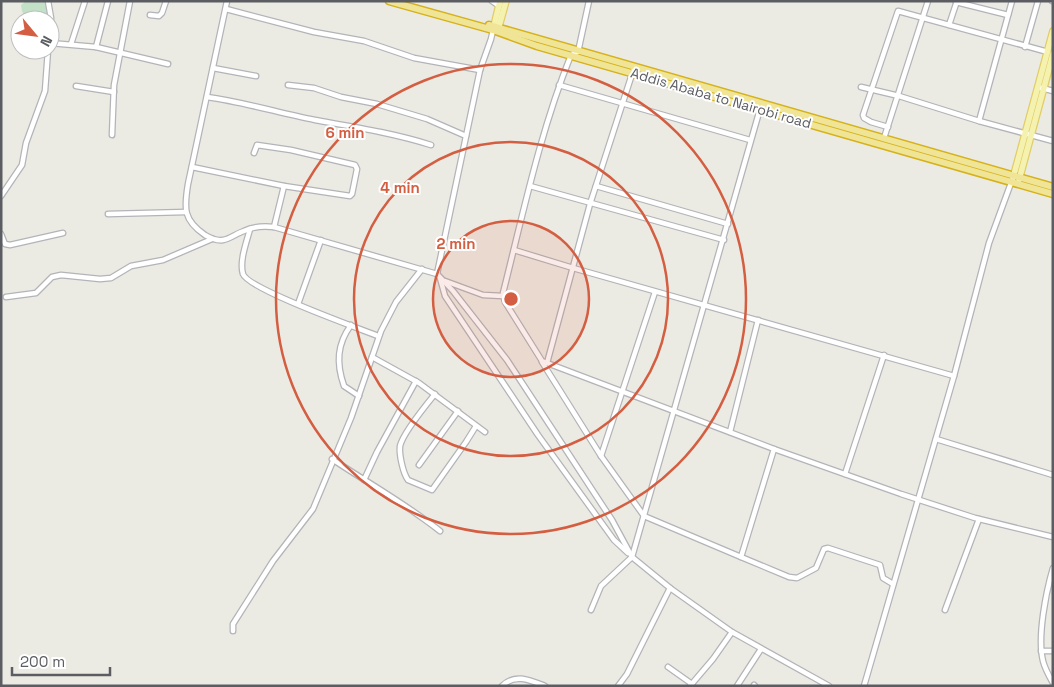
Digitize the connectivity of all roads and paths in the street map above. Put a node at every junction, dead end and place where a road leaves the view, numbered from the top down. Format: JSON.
{"nodes":[{"id":1,"x":85,"y":1,"type":"edge"},
{"id":2,"x":108,"y":1,"type":"edge"},
{"id":3,"x":130,"y":1,"type":"edge"},
{"id":4,"x":166,"y":1,"type":"edge"},
{"id":5,"x":227,"y":1,"type":"edge"},
{"id":6,"x":389,"y":1,"type":"edge"},
{"id":7,"x":404,"y":1,"type":"edge"},
{"id":8,"x":492,"y":1,"type":"edge"},
{"id":9,"x":506,"y":1,"type":"edge"},
{"id":10,"x":589,"y":1,"type":"edge"},
{"id":11,"x":928,"y":1,"type":"edge"},
{"id":12,"x":1012,"y":1,"type":"edge"},
{"id":13,"x":1038,"y":1,"type":"edge"},
{"id":14,"x":956,"y":2,"type":"edge"},
{"id":15,"x":499,"y":3,"type":"edge"},
{"id":16,"x":226,"y":9,"type":"junction"},
{"id":17,"x":150,"y":15,"type":"dead end"},
{"id":18,"x":1008,"y":15,"type":"junction"},
{"id":19,"x":924,"y":18,"type":"junction"},
{"id":20,"x":949,"y":25,"type":"junction"},
{"id":21,"x":496,"y":29,"type":"junction"},
{"id":22,"x":1053,"y":30,"type":"edge"},
{"id":23,"x":1001,"y":40,"type":"junction"},
{"id":24,"x":60,"y":43,"type":"edge"},
{"id":25,"x":71,"y":44,"type":"junction"},
{"id":26,"x":96,"y":47,"type":"junction"},
{"id":27,"x":1025,"y":47,"type":"junction"},
{"id":28,"x":578,"y":52,"type":"junction"},
{"id":29,"x":1051,"y":53,"type":"edge"},
{"id":30,"x":121,"y":54,"type":"junction"},
{"id":31,"x":570,"y":55,"type":"junction"},
{"id":32,"x":47,"y":60,"type":"edge"},
{"id":33,"x":168,"y":64,"type":"dead end"},
{"id":34,"x":213,"y":68,"type":"junction"},
{"id":35,"x":480,"y":70,"type":"junction"},
{"id":36,"x":634,"y":70,"type":"junction"},
{"id":37,"x":256,"y":76,"type":"dead end"},
{"id":38,"x":288,"y":85,"type":"dead end"},
{"id":39,"x":559,"y":85,"type":"junction"},
{"id":40,"x":76,"y":86,"type":"dead end"},
{"id":41,"x":861,"y":87,"type":"dead end"},
{"id":42,"x":1041,"y":88,"type":"junction"},
{"id":43,"x":872,"y":90,"type":"junction"},
{"id":44,"x":1053,"y":91,"type":"edge"},
{"id":45,"x":114,"y":92,"type":"junction"},
{"id":46,"x":899,"y":96,"type":"junction"},
{"id":47,"x":207,"y":97,"type":"junction"},
{"id":48,"x":622,"y":105,"type":"junction"},
{"id":49,"x":761,"y":106,"type":"junction"},
{"id":50,"x":979,"y":121,"type":"junction"},
{"id":51,"x":888,"y":128,"type":"junction"},
{"id":52,"x":1028,"y":134,"type":"junction"},
{"id":53,"x":112,"y":135,"type":"dead end"},
{"id":54,"x":466,"y":136,"type":"junction"},
{"id":55,"x":884,"y":138,"type":"junction"},
{"id":56,"x":750,"y":140,"type":"junction"},
{"id":57,"x":1053,"y":141,"type":"edge"},
{"id":58,"x":431,"y":145,"type":"dead end"},
{"id":59,"x":254,"y":153,"type":"dead end"},
{"id":60,"x":192,"y":168,"type":"junction"},
{"id":61,"x":1015,"y":180,"type":"junction"},
{"id":62,"x":284,"y":186,"type":"junction"},
{"id":63,"x":530,"y":186,"type":"junction"},
{"id":64,"x":596,"y":186,"type":"junction"},
{"id":65,"x":1053,"y":187,"type":"edge"},
{"id":66,"x":1053,"y":194,"type":"edge"},
{"id":67,"x":1,"y":196,"type":"edge"},
{"id":68,"x":590,"y":204,"type":"junction"},
{"id":69,"x":186,"y":212,"type":"junction"},
{"id":70,"x":108,"y":214,"type":"dead end"},
{"id":71,"x":728,"y":224,"type":"junction"},
{"id":72,"x":274,"y":227,"type":"junction"},
{"id":73,"x":250,"y":228,"type":"junction"},
{"id":74,"x":63,"y":233,"type":"dead end"},
{"id":75,"x":1,"y":234,"type":"edge"},
{"id":76,"x":212,"y":239,"type":"junction"},
{"id":77,"x":321,"y":240,"type":"junction"},
{"id":78,"x":724,"y":240,"type":"junction"},
{"id":79,"x":514,"y":250,"type":"junction"},
{"id":80,"x":573,"y":268,"type":"junction"},
{"id":81,"x":422,"y":269,"type":"junction"},
{"id":82,"x":440,"y":277,"type":"junction"},
{"id":83,"x":655,"y":292,"type":"junction"},
{"id":84,"x":503,"y":296,"type":"junction"},
{"id":85,"x":6,"y":297,"type":"dead end"},
{"id":86,"x":298,"y":304,"type":"junction"},
{"id":87,"x":704,"y":306,"type":"junction"},
{"id":88,"x":758,"y":320,"type":"junction"},
{"id":89,"x":351,"y":325,"type":"junction"},
{"id":90,"x":378,"y":336,"type":"junction"},
{"id":91,"x":884,"y":355,"type":"junction"},
{"id":92,"x":372,"y":357,"type":"junction"},
{"id":93,"x":544,"y":362,"type":"junction"},
{"id":94,"x":954,"y":376,"type":"junction"},
{"id":95,"x":416,"y":381,"type":"junction"},
{"id":96,"x":623,"y":392,"type":"junction"},
{"id":97,"x":435,"y":394,"type":"junction"},
{"id":98,"x":359,"y":396,"type":"junction"},
{"id":99,"x":458,"y":411,"type":"junction"},
{"id":100,"x":674,"y":412,"type":"junction"},
{"id":101,"x":476,"y":426,"type":"junction"},
{"id":102,"x":485,"y":432,"type":"dead end"},
{"id":103,"x":730,"y":432,"type":"junction"},
{"id":104,"x":936,"y":439,"type":"junction"},
{"id":105,"x":774,"y":449,"type":"junction"},
{"id":106,"x":602,"y":456,"type":"junction"},
{"id":107,"x":332,"y":459,"type":"junction"},
{"id":108,"x":419,"y":466,"type":"dead end"},
{"id":109,"x":845,"y":474,"type":"junction"},
{"id":110,"x":1053,"y":475,"type":"edge"},
{"id":111,"x":364,"y":480,"type":"junction"},
{"id":112,"x":918,"y":498,"type":"junction"},
{"id":113,"x":644,"y":516,"type":"junction"},
{"id":114,"x":979,"y":519,"type":"junction"},
{"id":115,"x":440,"y":531,"type":"dead end"},
{"id":116,"x":1053,"y":537,"type":"edge"},
{"id":117,"x":631,"y":556,"type":"junction"},
{"id":118,"x":741,"y":557,"type":"junction"},
{"id":119,"x":1053,"y":568,"type":"edge"},
{"id":120,"x":893,"y":584,"type":"junction"},
{"id":121,"x":670,"y":588,"type":"junction"},
{"id":122,"x":591,"y":610,"type":"dead end"},
{"id":123,"x":945,"y":610,"type":"dead end"},
{"id":124,"x":233,"y":631,"type":"dead end"},
{"id":125,"x":732,"y":632,"type":"junction"},
{"id":126,"x":761,"y":649,"type":"junction"},
{"id":127,"x":1042,"y":651,"type":"junction"},
{"id":128,"x":1053,"y":651,"type":"edge"},
{"id":129,"x":668,"y":667,"type":"dead end"},
{"id":130,"x":1053,"y":683,"type":"edge"},
{"id":131,"x":691,"y":685,"type":"edge"},
{"id":132,"x":502,"y":686,"type":"edge"},
{"id":133,"x":545,"y":686,"type":"edge"},
{"id":134,"x":618,"y":686,"type":"edge"},
{"id":135,"x":737,"y":686,"type":"edge"},
{"id":136,"x":829,"y":686,"type":"edge"},
{"id":137,"x":864,"y":686,"type":"edge"}],
"edges":[{"from":1,"to":25,"type":"street"},
{"from":2,"to":26,"type":"street"},
{"from":3,"to":30,"type":"street"},
{"from":4,"to":17,"type":"street"},
{"from":5,"to":16,"type":"street"},
{"from":6,"to":21,"type":"highway","name":"Addis Ababa to Nairobi road"},
{"from":7,"to":21,"type":"highway","name":"Addis Ababa to Nairobi road"},
{"from":8,"to":15,"type":"street"},
{"from":9,"to":21,"type":"main road"},
{"from":10,"to":28,"type":"street"},
{"from":11,"to":19,"type":"street"},
{"from":12,"to":18,"type":"street"},
{"from":13,"to":27,"type":"street"},
{"from":14,"to":18,"type":"street"},
{"from":14,"to":20,"type":"street"},
{"from":15,"to":21,"type":"main road"},
{"from":16,"to":34,"type":"street"},
{"from":16,"to":35,"type":"street"},
{"from":18,"to":23,"type":"street"},
{"from":19,"to":20,"type":"street"},
{"from":19,"to":43,"type":"street"},
{"from":19,"to":46,"type":"street"},
{"from":20,"to":23,"type":"street"},
{"from":21,"to":28,"type":"highway","name":"Addis Ababa to Nairobi road"},
{"from":21,"to":31,"type":"highway","name":"Addis Ababa to Nairobi road"},
{"from":21,"to":35,"type":"street"},
{"from":22,"to":29,"type":"main road"},
{"from":23,"to":27,"type":"street"},
{"from":23,"to":50,"type":"street"},
{"from":24,"to":25,"type":"street"},
{"from":25,"to":26,"type":"street"},
{"from":26,"to":30,"type":"street"},
{"from":27,"to":29,"type":"street"},
{"from":28,"to":31,"type":"street"},
{"from":28,"to":36,"type":"highway","name":"Addis Ababa to Nairobi road"},
{"from":29,"to":42,"type":"main road"},
{"from":30,"to":33,"type":"street"},
{"from":30,"to":45,"type":"street"},
{"from":31,"to":36,"type":"highway","name":"Addis Ababa to Nairobi road"},
{"from":31,"to":39,"type":"street"},
{"from":32,"to":67,"type":"street"},
{"from":34,"to":37,"type":"street"},
{"from":34,"to":47,"type":"street"},
{"from":35,"to":54,"type":"street"},
{"from":36,"to":48,"type":"street"},
{"from":36,"to":49,"type":"highway","name":"Addis Ababa to Nairobi road"},
{"from":38,"to":54,"type":"street"},
{"from":39,"to":48,"type":"street"},
{"from":39,"to":63,"type":"street"},
{"from":40,"to":45,"type":"street"},
{"from":41,"to":43,"type":"street"},
{"from":42,"to":44,"type":"street"},
{"from":42,"to":52,"type":"main road"},
{"from":43,"to":46,"type":"street"},
{"from":43,"to":51,"type":"street"},
{"from":45,"to":53,"type":"street"},
{"from":46,"to":50,"type":"street"},
{"from":46,"to":51,"type":"street"},
{"from":47,"to":58,"type":"street"},
{"from":47,"to":60,"type":"street"},
{"from":48,"to":56,"type":"street"},
{"from":48,"to":64,"type":"street"},
{"from":49,"to":55,"type":"highway","name":"Addis Ababa to Nairobi road"},
{"from":49,"to":56,"type":"street"},
{"from":49,"to":61,"type":"highway","name":"Addis Ababa to Nairobi road"},
{"from":50,"to":52,"type":"street"},
{"from":51,"to":55,"type":"street"},
{"from":52,"to":57,"type":"street"},
{"from":52,"to":61,"type":"main road"},
{"from":54,"to":82,"type":"street"},
{"from":55,"to":61,"type":"highway","name":"Addis Ababa to Nairobi road"},
{"from":56,"to":71,"type":"street"},
{"from":59,"to":62,"type":"street"},
{"from":60,"to":62,"type":"street"},
{"from":60,"to":69,"type":"street"},
{"from":61,"to":65,"type":"highway","name":"Addis Ababa to Nairobi road"},
{"from":61,"to":66,"type":"highway","name":"Addis Ababa to Nairobi road"},
{"from":61,"to":94,"type":"street"},
{"from":62,"to":72,"type":"street"},
{"from":63,"to":68,"type":"street"},
{"from":63,"to":79,"type":"street"},
{"from":64,"to":68,"type":"street"},
{"from":64,"to":71,"type":"street"},
{"from":68,"to":78,"type":"street"},
{"from":68,"to":80,"type":"street"},
{"from":69,"to":70,"type":"street"},
{"from":69,"to":76,"type":"street"},
{"from":71,"to":78,"type":"street"},
{"from":72,"to":73,"type":"street"},
{"from":72,"to":77,"type":"street"},
{"from":73,"to":76,"type":"street"},
{"from":73,"to":86,"type":"street"},
{"from":74,"to":75,"type":"street"},
{"from":76,"to":85,"type":"street"},
{"from":77,"to":81,"type":"street"},
{"from":77,"to":86,"type":"street"},
{"from":78,"to":87,"type":"street"},
{"from":79,"to":80,"type":"street"},
{"from":79,"to":84,"type":"street"},
{"from":80,"to":83,"type":"street"},
{"from":80,"to":93,"type":"street"},
{"from":81,"to":82,"type":"street"},
{"from":81,"to":90,"type":"street"},
{"from":82,"to":84,"type":"street"},
{"from":82,"to":117,"type":"street"},
{"from":82,"to":117,"type":"street"},
{"from":83,"to":87,"type":"street"},
{"from":83,"to":96,"type":"street"},
{"from":84,"to":93,"type":"street"},
{"from":86,"to":89,"type":"street"},
{"from":87,"to":88,"type":"street"},
{"from":87,"to":100,"type":"street"},
{"from":88,"to":91,"type":"street"},
{"from":88,"to":103,"type":"street"},
{"from":89,"to":90,"type":"street"},
{"from":89,"to":98,"type":"street"},
{"from":90,"to":92,"type":"street"},
{"from":91,"to":94,"type":"street"},
{"from":91,"to":109,"type":"street"},
{"from":92,"to":95,"type":"street"},
{"from":92,"to":98,"type":"street"},
{"from":93,"to":96,"type":"street"},
{"from":93,"to":106,"type":"street"},
{"from":94,"to":104,"type":"street"},
{"from":95,"to":97,"type":"street"},
{"from":95,"to":111,"type":"street"},
{"from":96,"to":100,"type":"street"},
{"from":96,"to":106,"type":"street"},
{"from":97,"to":99,"type":"street"},
{"from":97,"to":101,"type":"street"},
{"from":98,"to":107,"type":"street"},
{"from":99,"to":101,"type":"street"},
{"from":99,"to":108,"type":"street"},
{"from":100,"to":103,"type":"street"},
{"from":100,"to":113,"type":"street"},
{"from":101,"to":102,"type":"street"},
{"from":103,"to":105,"type":"street"},
{"from":104,"to":110,"type":"street"},
{"from":104,"to":112,"type":"street"},
{"from":105,"to":109,"type":"street"},
{"from":105,"to":118,"type":"street"},
{"from":106,"to":113,"type":"street"},
{"from":107,"to":111,"type":"street"},
{"from":107,"to":124,"type":"street"},
{"from":109,"to":112,"type":"street"},
{"from":111,"to":115,"type":"street"},
{"from":112,"to":114,"type":"street"},
{"from":112,"to":120,"type":"street"},
{"from":113,"to":117,"type":"street"},
{"from":113,"to":118,"type":"street"},
{"from":114,"to":116,"type":"street"},
{"from":114,"to":123,"type":"street"},
{"from":117,"to":121,"type":"street"},
{"from":117,"to":122,"type":"street"},
{"from":118,"to":120,"type":"street"},
{"from":119,"to":127,"type":"street"},
{"from":120,"to":137,"type":"street"},
{"from":121,"to":125,"type":"street"},
{"from":121,"to":134,"type":"street"},
{"from":125,"to":126,"type":"street"},
{"from":125,"to":131,"type":"street"},
{"from":126,"to":135,"type":"street"},
{"from":126,"to":136,"type":"street"},
{"from":127,"to":128,"type":"street"},
{"from":127,"to":130,"type":"street"},
{"from":129,"to":131,"type":"street"},
{"from":132,"to":133,"type":"street"}]}
